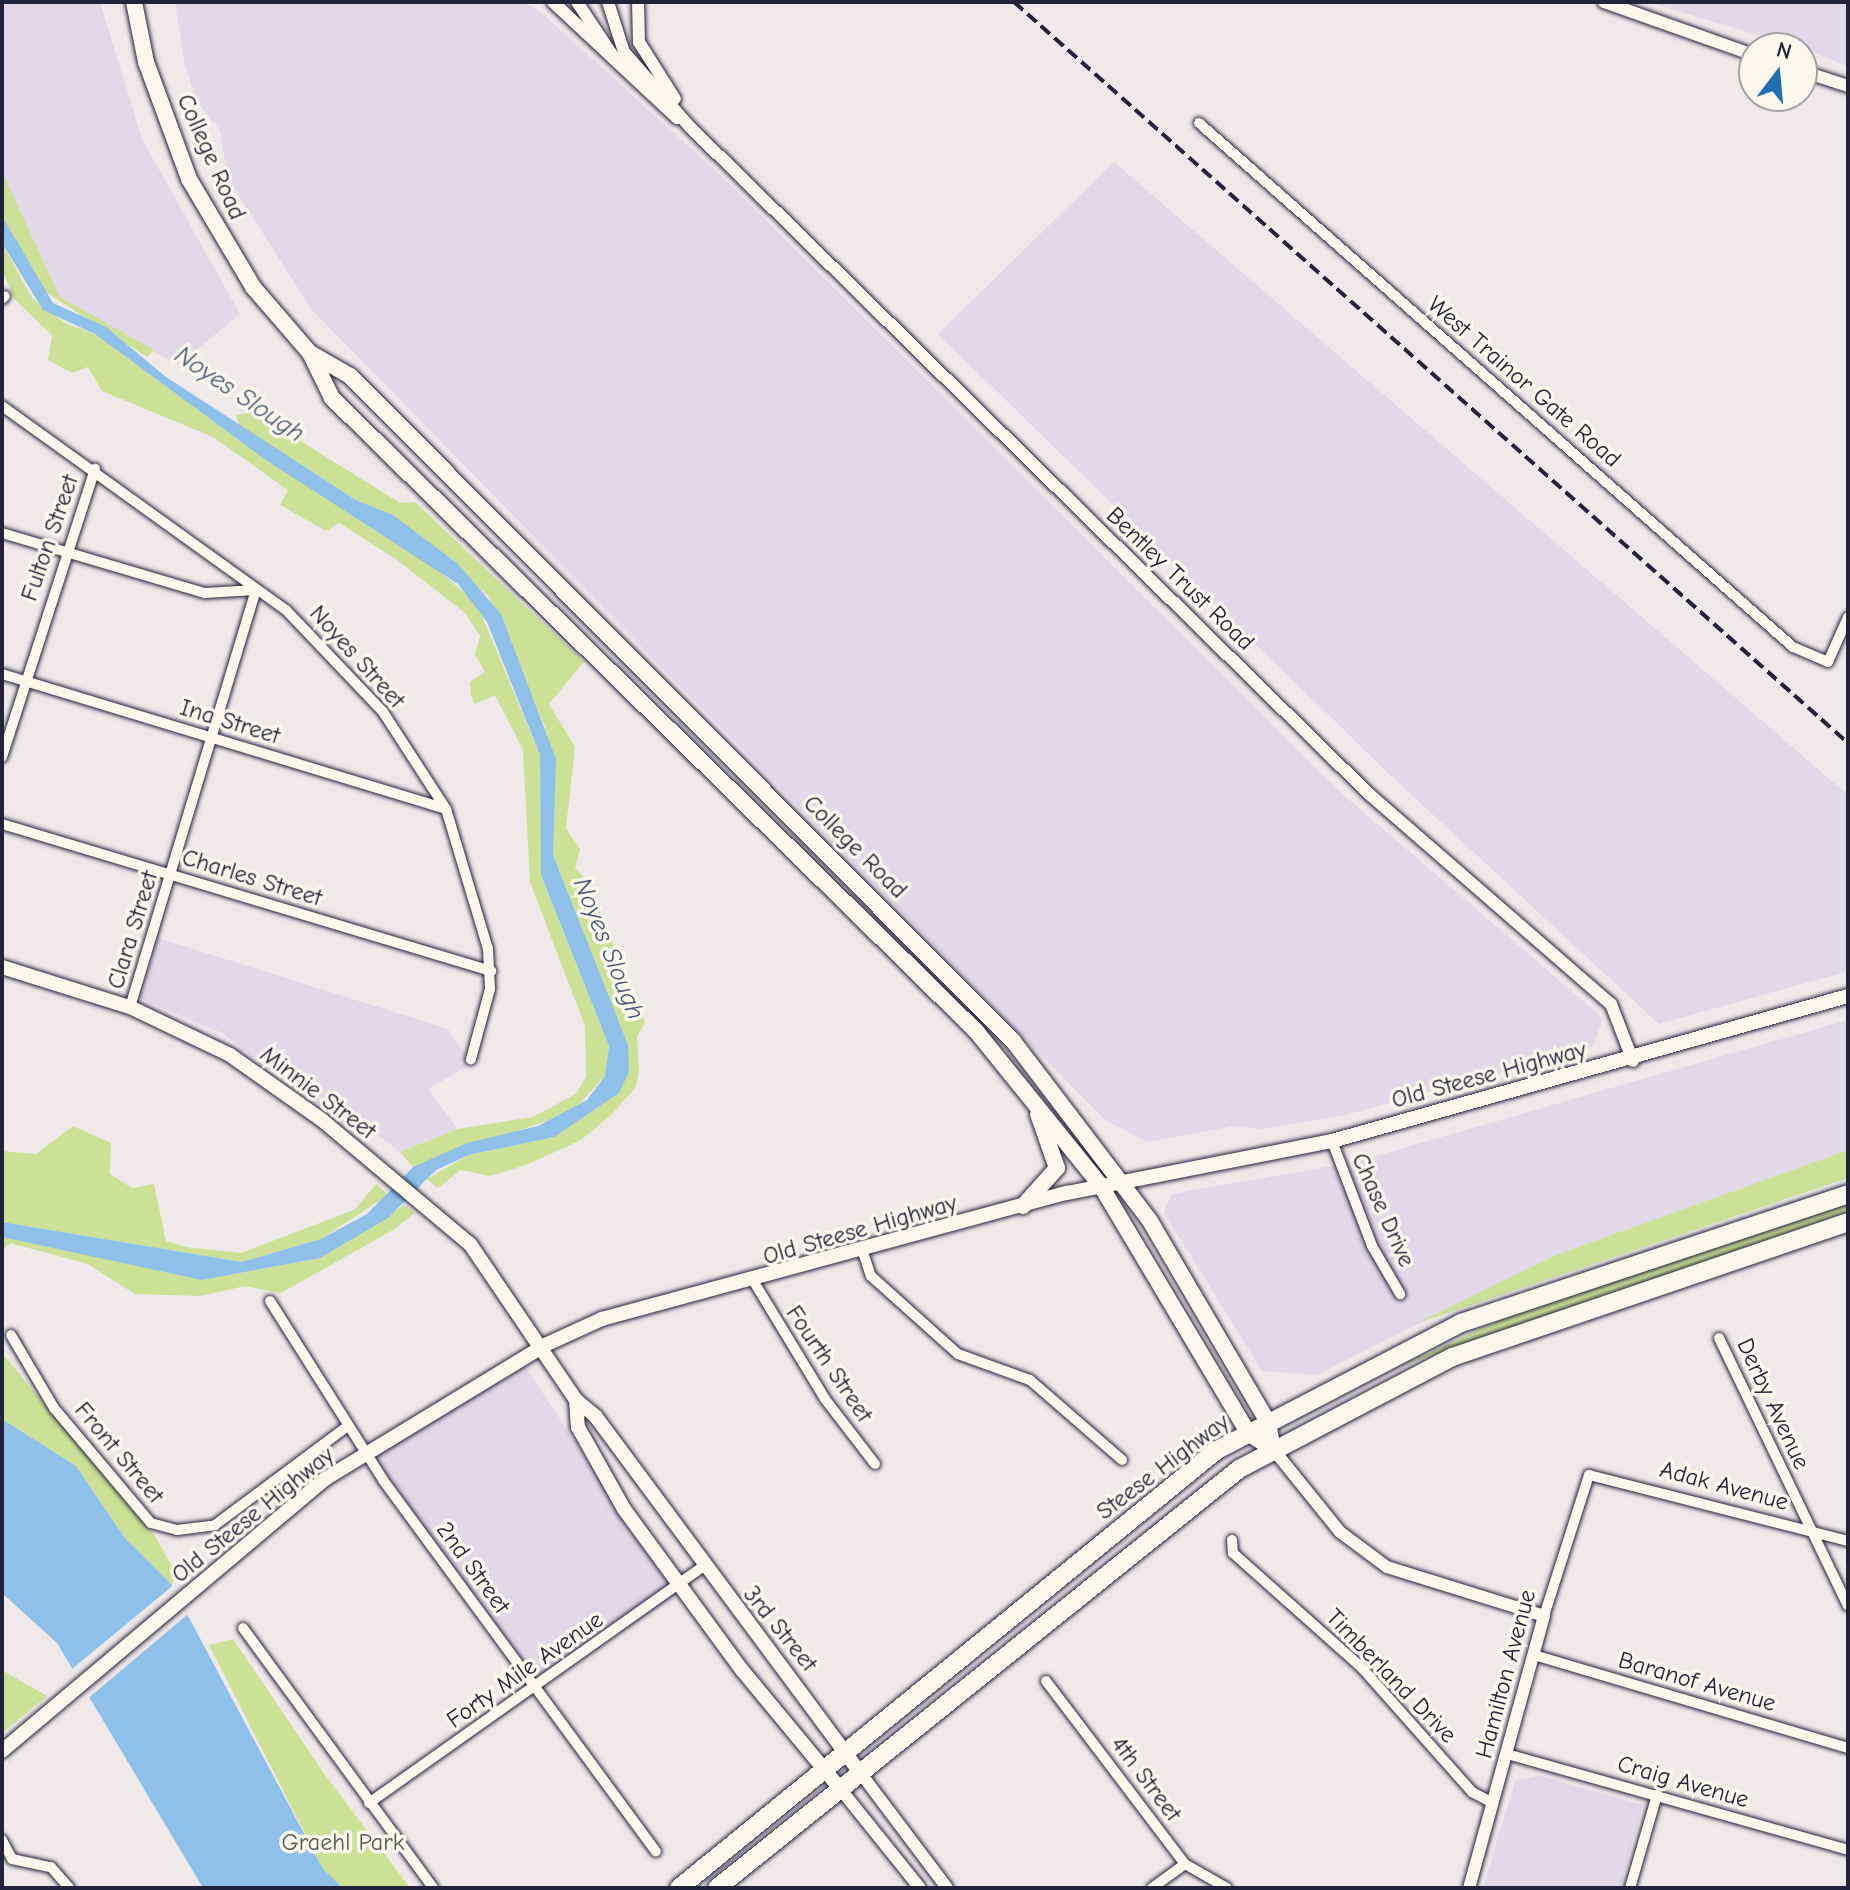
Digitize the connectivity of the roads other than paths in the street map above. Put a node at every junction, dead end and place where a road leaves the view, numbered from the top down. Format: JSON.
{"nodes":[{"id":1,"x":123,"y":2,"type":"edge"},
{"id":2,"x":134,"y":2,"type":"edge"},
{"id":3,"x":553,"y":2,"type":"edge"},
{"id":4,"x":577,"y":2,"type":"edge"},
{"id":5,"x":608,"y":2,"type":"edge"},
{"id":6,"x":638,"y":2,"type":"edge"},
{"id":7,"x":1604,"y":2,"type":"edge"},
{"id":8,"x":1631,"y":7,"type":"edge"},
{"id":9,"x":136,"y":21,"type":"junction"},
{"id":10,"x":1738,"y":49,"type":"edge"},
{"id":11,"x":618,"y":66,"type":"junction"},
{"id":12,"x":1818,"y":76,"type":"edge"},
{"id":13,"x":1848,"y":86,"type":"edge"},
{"id":14,"x":1199,"y":123,"type":"dead end"},
{"id":15,"x":690,"y":127,"type":"junction"},
{"id":16,"x":310,"y":353,"type":"junction"},
{"id":17,"x":2,"y":406,"type":"edge"},
{"id":18,"x":95,"y":469,"type":"junction"},
{"id":19,"x":2,"y":533,"type":"edge"},
{"id":20,"x":63,"y":553,"type":"junction"},
{"id":21,"x":256,"y":590,"type":"junction"},
{"id":22,"x":1848,"y":617,"type":"edge"},
{"id":23,"x":2,"y":674,"type":"edge"},
{"id":24,"x":25,"y":681,"type":"junction"},
{"id":25,"x":214,"y":738,"type":"junction"},
{"id":26,"x":2,"y":757,"type":"edge"},
{"id":27,"x":446,"y":809,"type":"junction"},
{"id":28,"x":2,"y":824,"type":"edge"},
{"id":29,"x":170,"y":874,"type":"junction"},
{"id":30,"x":2,"y":967,"type":"edge"},
{"id":31,"x":491,"y":971,"type":"junction"},
{"id":32,"x":1848,"y":996,"type":"edge"},
{"id":33,"x":130,"y":1007,"type":"junction"},
{"id":34,"x":471,"y":1059,"type":"dead end"},
{"id":35,"x":1633,"y":1061,"type":"junction"},
{"id":36,"x":1026,"y":1087,"type":"junction"},
{"id":37,"x":1332,"y":1141,"type":"junction"},
{"id":38,"x":1121,"y":1181,"type":"junction"},
{"id":39,"x":1101,"y":1186,"type":"junction"},
{"id":40,"x":1848,"y":1194,"type":"edge"},
{"id":41,"x":1023,"y":1206,"type":"junction"},
{"id":42,"x":1848,"y":1222,"type":"edge"},
{"id":43,"x":863,"y":1252,"type":"junction"},
{"id":44,"x":754,"y":1282,"type":"junction"},
{"id":45,"x":1400,"y":1294,"type":"dead end"},
{"id":46,"x":270,"y":1301,"type":"dead end"},
{"id":47,"x":11,"y":1335,"type":"dead end"},
{"id":48,"x":1719,"y":1338,"type":"dead end"},
{"id":49,"x":545,"y":1345,"type":"junction"},
{"id":50,"x":576,"y":1400,"type":"junction"},
{"id":51,"x":1268,"y":1422,"type":"junction"},
{"id":52,"x":348,"y":1426,"type":"junction"},
{"id":53,"x":1248,"y":1433,"type":"junction"},
{"id":54,"x":1273,"y":1449,"type":"junction"},
{"id":55,"x":366,"y":1454,"type":"junction"},
{"id":56,"x":1122,"y":1460,"type":"dead end"},
{"id":57,"x":875,"y":1464,"type":"dead end"},
{"id":58,"x":1589,"y":1475,"type":"joint"},
{"id":59,"x":1811,"y":1531,"type":"junction"},
{"id":60,"x":1232,"y":1540,"type":"dead end"},
{"id":61,"x":1848,"y":1541,"type":"edge"},
{"id":62,"x":702,"y":1567,"type":"junction"},
{"id":63,"x":679,"y":1583,"type":"junction"},
{"id":64,"x":1848,"y":1606,"type":"edge"},
{"id":65,"x":1544,"y":1616,"type":"junction"},
{"id":66,"x":243,"y":1628,"type":"dead end"},
{"id":67,"x":1534,"y":1655,"type":"junction"},
{"id":68,"x":1046,"y":1681,"type":"dead end"},
{"id":69,"x":537,"y":1690,"type":"junction"},
{"id":70,"x":1848,"y":1748,"type":"edge"},
{"id":71,"x":846,"y":1749,"type":"junction"},
{"id":72,"x":2,"y":1751,"type":"edge"},
{"id":73,"x":1507,"y":1754,"type":"junction"},
{"id":74,"x":824,"y":1767,"type":"junction"},
{"id":75,"x":862,"y":1775,"type":"junction"},
{"id":76,"x":842,"y":1791,"type":"junction"},
{"id":77,"x":1657,"y":1795,"type":"junction"},
{"id":78,"x":369,"y":1803,"type":"junction"},
{"id":79,"x":1493,"y":1803,"type":"junction"},
{"id":80,"x":2,"y":1840,"type":"edge"},
{"id":81,"x":1848,"y":1850,"type":"edge"},
{"id":82,"x":656,"y":1852,"type":"dead end"},
{"id":83,"x":7,"y":1858,"type":"edge"},
{"id":84,"x":1185,"y":1864,"type":"junction"},
{"id":85,"x":69,"y":1888,"type":"edge"},
{"id":86,"x":433,"y":1888,"type":"edge"},
{"id":87,"x":679,"y":1888,"type":"edge"},
{"id":88,"x":717,"y":1888,"type":"edge"},
{"id":89,"x":920,"y":1888,"type":"edge"},
{"id":90,"x":947,"y":1888,"type":"edge"},
{"id":91,"x":1152,"y":1888,"type":"edge"},
{"id":92,"x":1227,"y":1888,"type":"edge"},
{"id":93,"x":1469,"y":1888,"type":"edge"},
{"id":94,"x":1630,"y":1888,"type":"edge"}],
"edges":[{"from":1,"to":9,"type":"main road"},
{"from":2,"to":9,"type":"main road","name":"College Road"},
{"from":3,"to":11,"type":"street","name":"Bentley Trust Road"},
{"from":4,"to":11,"type":"street","name":"Bentley Trust Road"},
{"from":5,"to":15,"type":"street","name":"Bentley Trust Road"},
{"from":6,"to":15,"type":"street"},
{"from":7,"to":8,"type":"street"},
{"from":8,"to":10,"type":"street"},
{"from":9,"to":16,"type":"main road","name":"College Road"},
{"from":11,"to":15,"type":"street","name":"Bentley Trust Road"},
{"from":12,"to":13,"type":"street"},
{"from":14,"to":22,"type":"street","name":"West Trainor Gate Road"},
{"from":15,"to":35,"type":"street","name":"Bentley Trust Road"},
{"from":16,"to":36,"type":"main road","name":"College Road"},
{"from":16,"to":38,"type":"main road","name":"College Road"},
{"from":17,"to":18,"type":"street","name":"Noyes Street"},
{"from":18,"to":20,"type":"street","name":"Fulton Street"},
{"from":18,"to":21,"type":"street","name":"Noyes Street"},
{"from":19,"to":20,"type":"street"},
{"from":20,"to":21,"type":"street"},
{"from":20,"to":24,"type":"street","name":"Fulton Street"},
{"from":21,"to":25,"type":"street","name":"Clara Street"},
{"from":21,"to":27,"type":"street","name":"Noyes Street"},
{"from":23,"to":24,"type":"street","name":"Ina Street"},
{"from":24,"to":25,"type":"street","name":"Ina Street"},
{"from":24,"to":26,"type":"street","name":"Fulton Street"},
{"from":25,"to":27,"type":"street","name":"Ina Street"},
{"from":25,"to":29,"type":"street","name":"Clara Street"},
{"from":27,"to":31,"type":"street","name":"Noyes Street"},
{"from":28,"to":29,"type":"street","name":"Charles Street"},
{"from":29,"to":31,"type":"street","name":"Charles Street"},
{"from":29,"to":33,"type":"street","name":"Clara Street"},
{"from":30,"to":33,"type":"main road","name":"Minnie Street"},
{"from":31,"to":34,"type":"street","name":"Noyes Street"},
{"from":32,"to":35,"type":"main road","name":"Old Steese Highway"},
{"from":33,"to":49,"type":"main road","name":"Minnie Street"},
{"from":35,"to":37,"type":"main road","name":"Old Steese Highway"},
{"from":36,"to":39,"type":"main road","name":"College Road"},
{"from":36,"to":41,"type":"main road"},
{"from":37,"to":38,"type":"main road","name":"Old Steese Highway"},
{"from":37,"to":45,"type":"street","name":"Chase Drive"},
{"from":38,"to":39,"type":"main road","name":"Old Steese Highway"},
{"from":38,"to":51,"type":"main road","name":"College Road"},
{"from":39,"to":41,"type":"main road","name":"Old Steese Highway"},
{"from":39,"to":53,"type":"main road","name":"College Road"},
{"from":40,"to":51,"type":"highway","name":"Steese Highway"},
{"from":41,"to":43,"type":"main road","name":"Old Steese Highway"},
{"from":42,"to":54,"type":"highway","name":"Steese Highway"},
{"from":43,"to":44,"type":"main road","name":"Old Steese Highway"},
{"from":43,"to":56,"type":"street"},
{"from":44,"to":49,"type":"main road","name":"Old Steese Highway"},
{"from":44,"to":57,"type":"street","name":"Fourth Street"},
{"from":46,"to":52,"type":"street","name":"2nd Street"},
{"from":47,"to":52,"type":"street","name":"Front Street"},
{"from":48,"to":59,"type":"street","name":"Derby Avenue"},
{"from":49,"to":50,"type":"main road","name":"3rd Street"},
{"from":49,"to":55,"type":"main road","name":"Old Steese Highway"},
{"from":50,"to":62,"type":"main road","name":"3rd Street"},
{"from":50,"to":63,"type":"main road","name":"3rd Street"},
{"from":51,"to":53,"type":"highway","name":"Steese Highway"},
{"from":51,"to":54,"type":"main road","name":"College Road"},
{"from":52,"to":55,"type":"street","name":"2nd Street"},
{"from":53,"to":54,"type":"main road","name":"College Road"},
{"from":53,"to":71,"type":"highway","name":"Steese Highway"},
{"from":54,"to":65,"type":"street","name":"College Road"},
{"from":54,"to":75,"type":"highway","name":"Steese Highway"},
{"from":55,"to":69,"type":"street","name":"2nd Street"},
{"from":55,"to":72,"type":"main road","name":"Old Steese Highway"},
{"from":58,"to":59,"type":"street","name":"Adak Avenue"},
{"from":58,"to":65,"type":"street","name":"Hamilton Avenue"},
{"from":59,"to":61,"type":"street","name":"Adak Avenue"},
{"from":59,"to":64,"type":"street","name":"Derby Avenue"},
{"from":60,"to":79,"type":"street","name":"Timberland Drive"},
{"from":62,"to":63,"type":"street","name":"Forty Mile Avenue"},
{"from":62,"to":71,"type":"main road","name":"3rd Street"},
{"from":63,"to":69,"type":"street","name":"Forty Mile Avenue"},
{"from":63,"to":74,"type":"main road","name":"3rd Street"},
{"from":65,"to":67,"type":"street","name":"Hamilton Avenue"},
{"from":66,"to":78,"type":"street"},
{"from":67,"to":70,"type":"street","name":"Baranof Avenue"},
{"from":67,"to":73,"type":"street","name":"Hamilton Avenue"},
{"from":68,"to":84,"type":"street","name":"4th Street"},
{"from":69,"to":78,"type":"street","name":"Forty Mile Avenue"},
{"from":69,"to":82,"type":"street","name":"2nd Street"},
{"from":71,"to":74,"type":"highway","name":"Steese Highway"},
{"from":71,"to":75,"type":"main road","name":"3rd Street"},
{"from":73,"to":77,"type":"street","name":"Craig Avenue"},
{"from":73,"to":79,"type":"street","name":"Hamilton Avenue"},
{"from":74,"to":76,"type":"main road","name":"3rd Street"},
{"from":74,"to":87,"type":"highway","name":"Steese Highway"},
{"from":75,"to":76,"type":"highway","name":"Steese Highway"},
{"from":75,"to":90,"type":"street","name":"3rd Street"},
{"from":76,"to":88,"type":"highway","name":"Steese Highway"},
{"from":76,"to":89,"type":"street","name":"3rd Street"},
{"from":77,"to":81,"type":"street","name":"Craig Avenue"},
{"from":77,"to":94,"type":"street"},
{"from":78,"to":86,"type":"street"},
{"from":79,"to":93,"type":"street","name":"Hamilton Avenue"},
{"from":80,"to":83,"type":"street"},
{"from":83,"to":85,"type":"street"},
{"from":84,"to":91,"type":"street"},
{"from":84,"to":92,"type":"street","name":"4th Street"}]}
